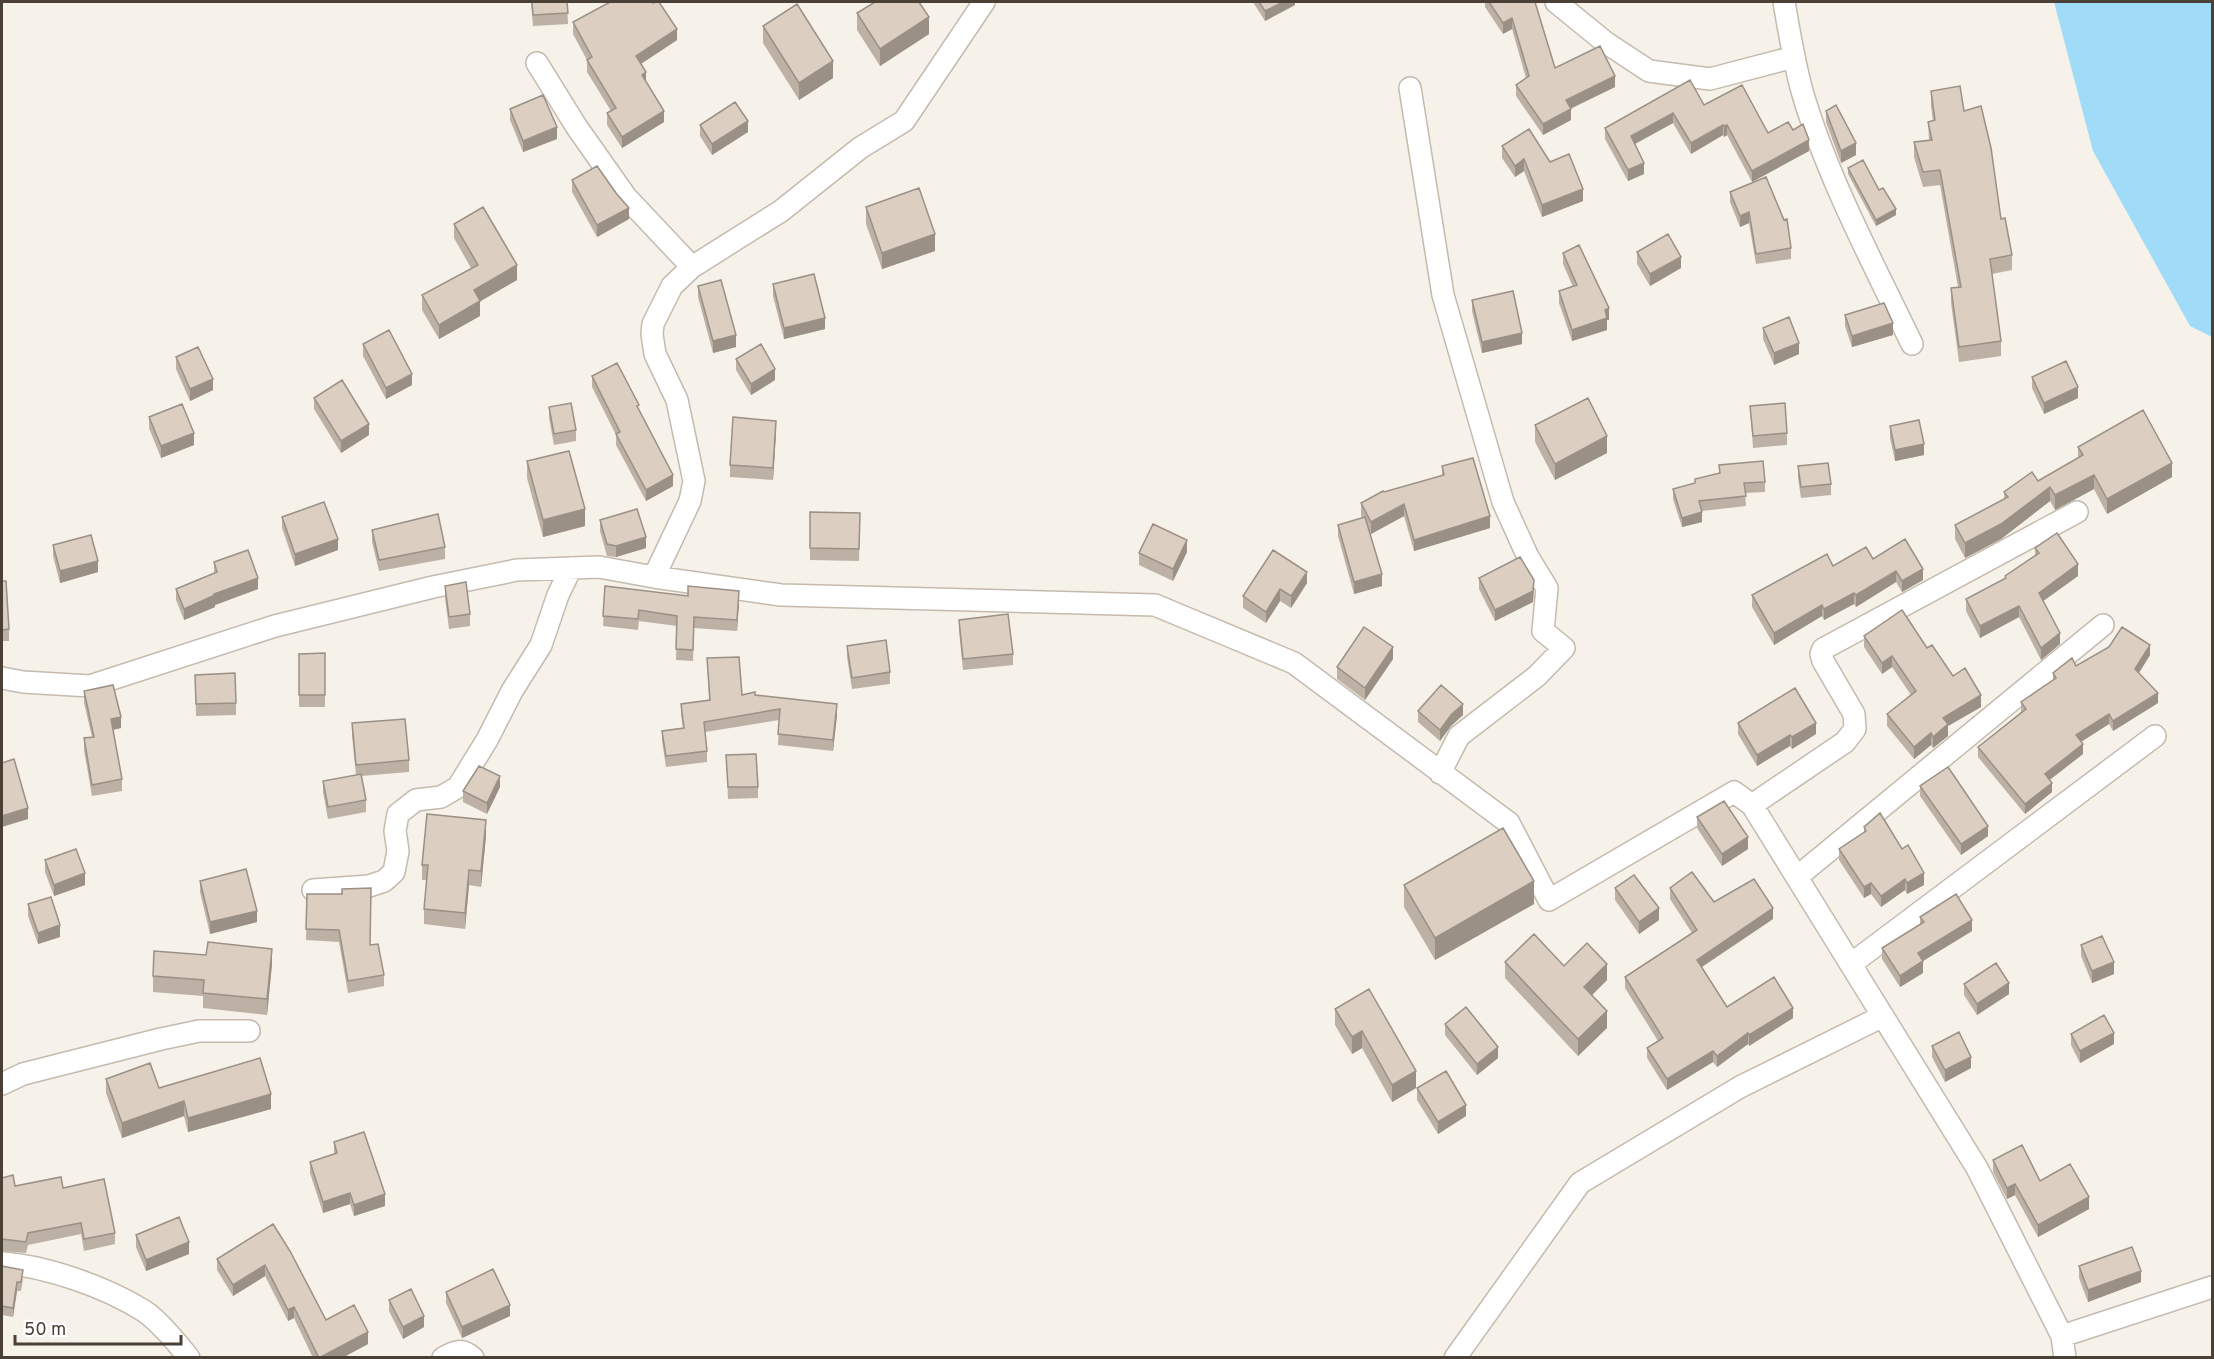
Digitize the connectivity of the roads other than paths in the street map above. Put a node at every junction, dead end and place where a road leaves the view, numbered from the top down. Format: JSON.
{"nodes":[{"id":1,"x":984,"y":2,"type":"edge"},
{"id":2,"x":1556,"y":2,"type":"edge"},
{"id":3,"x":1784,"y":2,"type":"edge"},
{"id":4,"x":1794,"y":57,"type":"junction"},
{"id":5,"x":537,"y":63,"type":"dead end"},
{"id":6,"x":1410,"y":88,"type":"dead end"},
{"id":7,"x":692,"y":267,"type":"junction"},
{"id":8,"x":1912,"y":344,"type":"dead end"},
{"id":9,"x":2077,"y":512,"type":"dead end"},
{"id":10,"x":571,"y":568,"type":"junction"},
{"id":11,"x":654,"y":577,"type":"junction"},
{"id":12,"x":2103,"y":625,"type":"dead end"},
{"id":13,"x":2,"y":678,"type":"edge"},
{"id":14,"x":2155,"y":736,"type":"dead end"},
{"id":15,"x":1440,"y":773,"type":"junction"},
{"id":16,"x":1752,"y":805,"type":"junction"},
{"id":17,"x":1797,"y":877,"type":"junction"},
{"id":18,"x":313,"y":890,"type":"dead end"},
{"id":19,"x":1851,"y":964,"type":"junction"},
{"id":20,"x":1883,"y":1016,"type":"junction"},
{"id":21,"x":249,"y":1031,"type":"dead end"},
{"id":22,"x":2,"y":1084,"type":"edge"},
{"id":23,"x":2,"y":1263,"type":"edge"},
{"id":24,"x":2212,"y":1287,"type":"edge"},
{"id":25,"x":2062,"y":1336,"type":"junction"},
{"id":26,"x":189,"y":1358,"type":"edge"},
{"id":27,"x":443,"y":1358,"type":"edge"},
{"id":28,"x":473,"y":1358,"type":"edge"},
{"id":29,"x":1455,"y":1358,"type":"edge"},
{"id":30,"x":2065,"y":1358,"type":"edge"}],
"edges":[{"from":1,"to":7,"type":"street"},
{"from":2,"to":4,"type":"street"},
{"from":3,"to":4,"type":"street"},
{"from":4,"to":8,"type":"street"},
{"from":5,"to":7,"type":"street"},
{"from":6,"to":15,"type":"street"},
{"from":7,"to":11,"type":"street"},
{"from":9,"to":16,"type":"street"},
{"from":10,"to":11,"type":"street"},
{"from":10,"to":13,"type":"street"},
{"from":10,"to":18,"type":"street"},
{"from":11,"to":15,"type":"street"},
{"from":12,"to":17,"type":"street"},
{"from":14,"to":19,"type":"street"},
{"from":15,"to":16,"type":"street"},
{"from":16,"to":17,"type":"street"},
{"from":17,"to":19,"type":"street"},
{"from":19,"to":20,"type":"street"},
{"from":20,"to":25,"type":"street"},
{"from":20,"to":29,"type":"street"},
{"from":21,"to":22,"type":"street"},
{"from":23,"to":26,"type":"street"},
{"from":24,"to":25,"type":"street"},
{"from":25,"to":30,"type":"street"},
{"from":27,"to":28,"type":"street"}]}
